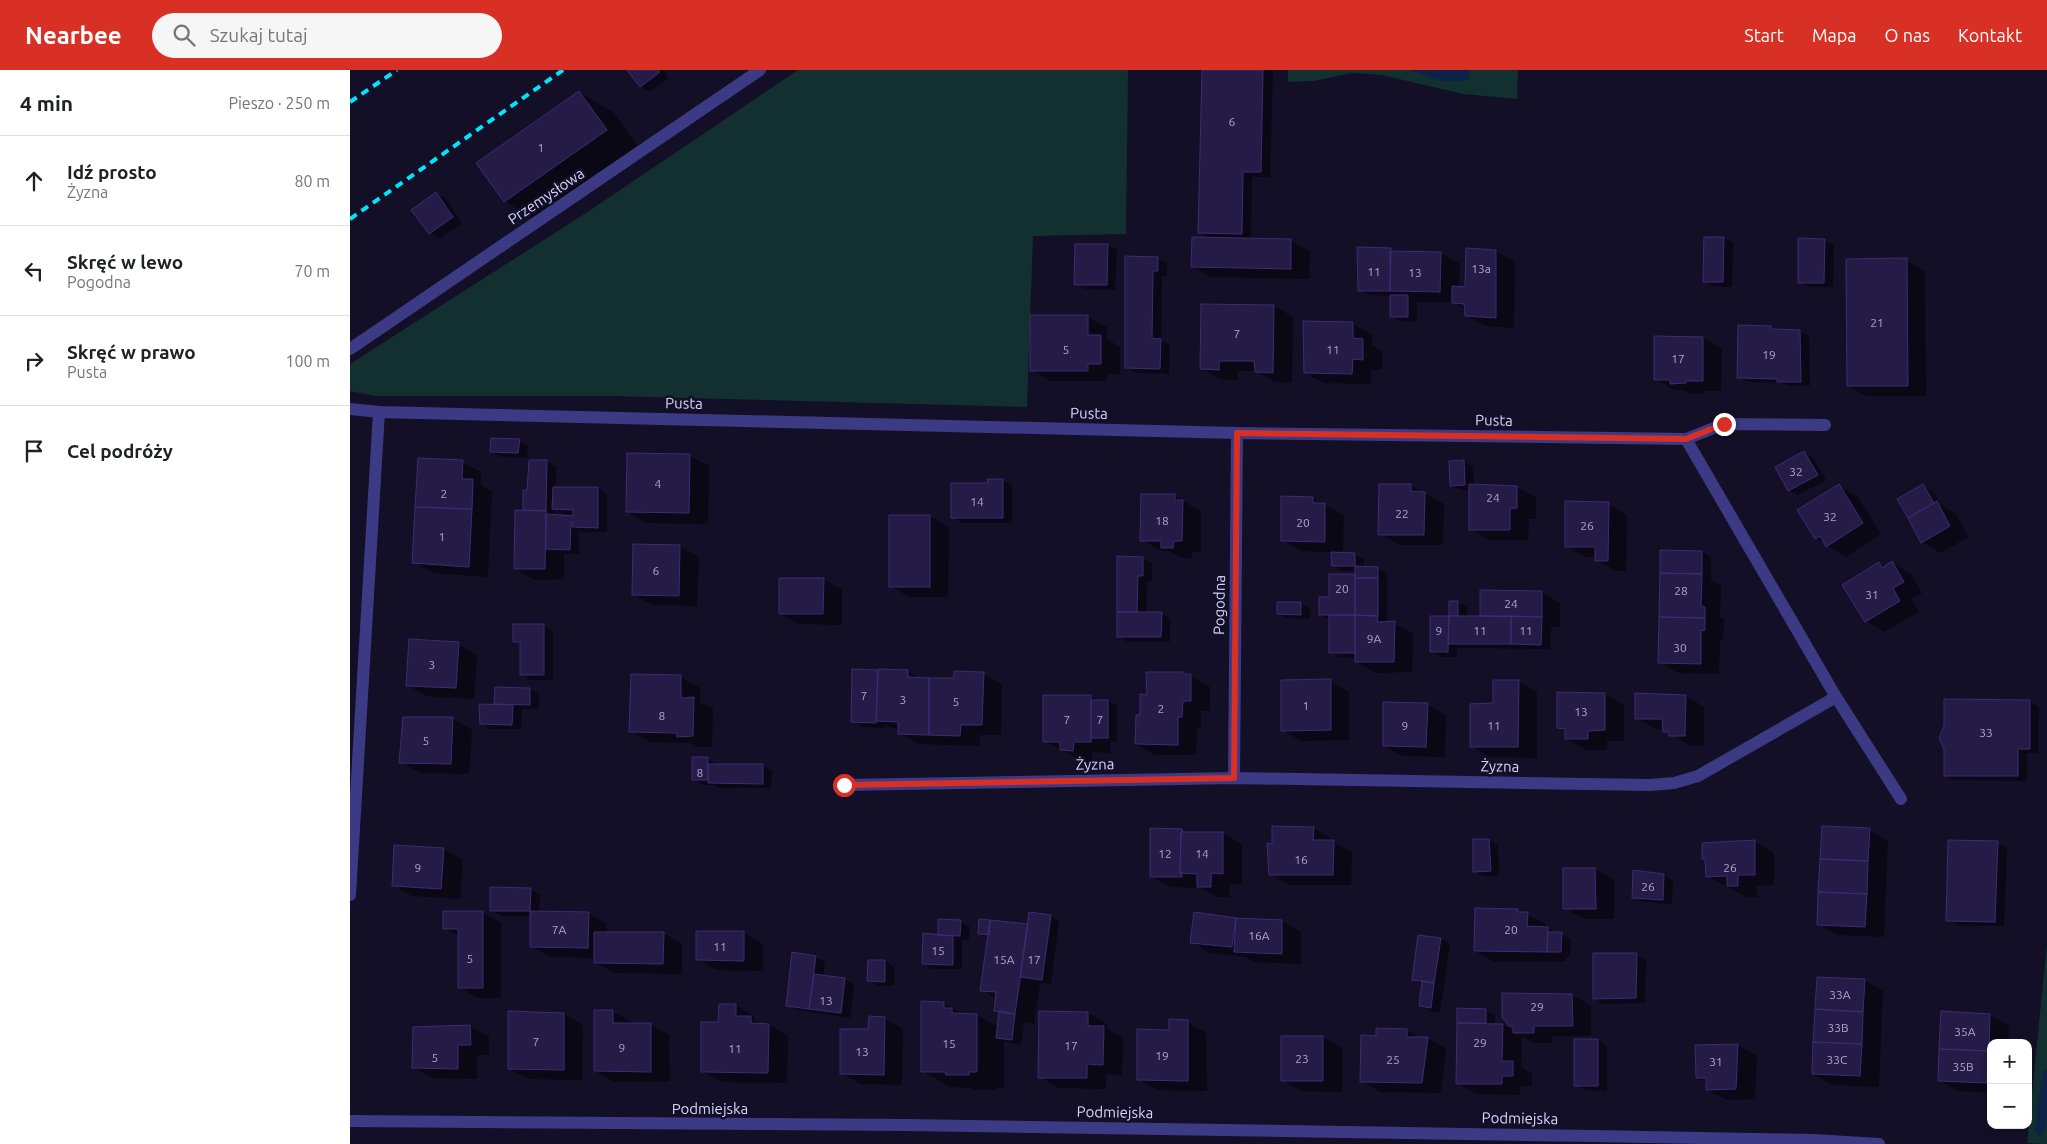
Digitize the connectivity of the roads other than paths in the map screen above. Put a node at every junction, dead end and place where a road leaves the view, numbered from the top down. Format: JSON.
{"nodes":[{"id":1,"x":760,"y":70,"type":"edge"},
{"id":2,"x":350,"y":349,"type":"edge"},
{"id":3,"x":350,"y":409,"type":"edge"},
{"id":4,"x":379,"y":412,"type":"junction"},
{"id":5,"x":1825,"y":425,"type":"dead end"},
{"id":6,"x":1237,"y":433,"type":"junction"},
{"id":7,"x":1686,"y":439,"type":"junction"},
{"id":8,"x":1836,"y":697,"type":"junction"},
{"id":9,"x":1234,"y":778,"type":"junction"},
{"id":10,"x":844,"y":785,"type":"dead end"},
{"id":11,"x":1901,"y":799,"type":"dead end"},
{"id":12,"x":350,"y":895,"type":"edge"},
{"id":13,"x":350,"y":1121,"type":"edge"},
{"id":14,"x":1879,"y":1144,"type":"edge"}],
"edges":[{"from":1,"to":2,"type":"street","name":"Przemysłowa"},
{"from":3,"to":4,"type":"street","name":"Pusta"},
{"from":4,"to":6,"type":"street","name":"Pusta"},
{"from":4,"to":12,"type":"street"},
{"from":5,"to":7,"type":"street","name":"Pusta"},
{"from":6,"to":7,"type":"street","name":"Pusta"},
{"from":6,"to":9,"type":"street","name":"Pogodna"},
{"from":7,"to":8,"type":"street"},
{"from":8,"to":9,"type":"street","name":"Żyzna"},
{"from":8,"to":11,"type":"street"},
{"from":9,"to":10,"type":"street","name":"Żyzna"},
{"from":13,"to":14,"type":"street","name":"Podmiejska"}]}
